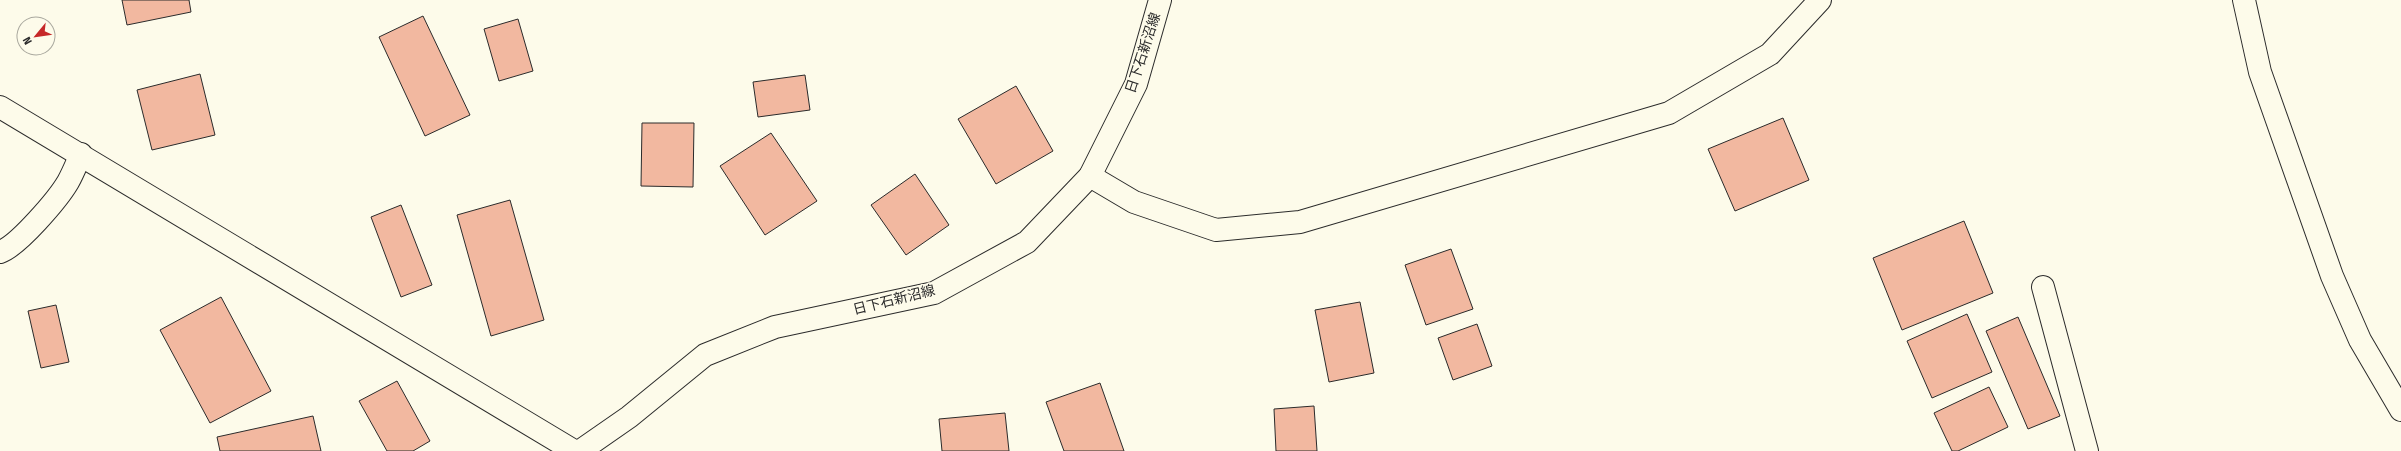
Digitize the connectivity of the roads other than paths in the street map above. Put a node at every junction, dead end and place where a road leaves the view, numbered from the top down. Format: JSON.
{"nodes":[{"id":1,"x":1160,"y":0,"type":"edge"},
{"id":2,"x":1820,"y":0,"type":"edge"},
{"id":3,"x":2244,"y":0,"type":"edge"},
{"id":4,"x":0,"y":108,"type":"edge"},
{"id":5,"x":81,"y":154,"type":"junction"},
{"id":6,"x":1090,"y":176,"type":"junction"},
{"id":7,"x":0,"y":252,"type":"edge"},
{"id":8,"x":2043,"y":288,"type":"dead end"},
{"id":9,"x":2401,"y":410,"type":"edge"},
{"id":10,"x":574,"y":451,"type":"edge"},
{"id":11,"x":580,"y":451,"type":"edge"},
{"id":12,"x":2087,"y":451,"type":"edge"}],
"edges":[{"from":1,"to":6,"type":"street","name":"日下石新沼線"},
{"from":2,"to":6,"type":"street"},
{"from":3,"to":9,"type":"street"},
{"from":4,"to":5,"type":"street"},
{"from":5,"to":7,"type":"street"},
{"from":5,"to":10,"type":"street"},
{"from":6,"to":11,"type":"street","name":"日下石新沼線"},
{"from":8,"to":12,"type":"street"}]}
